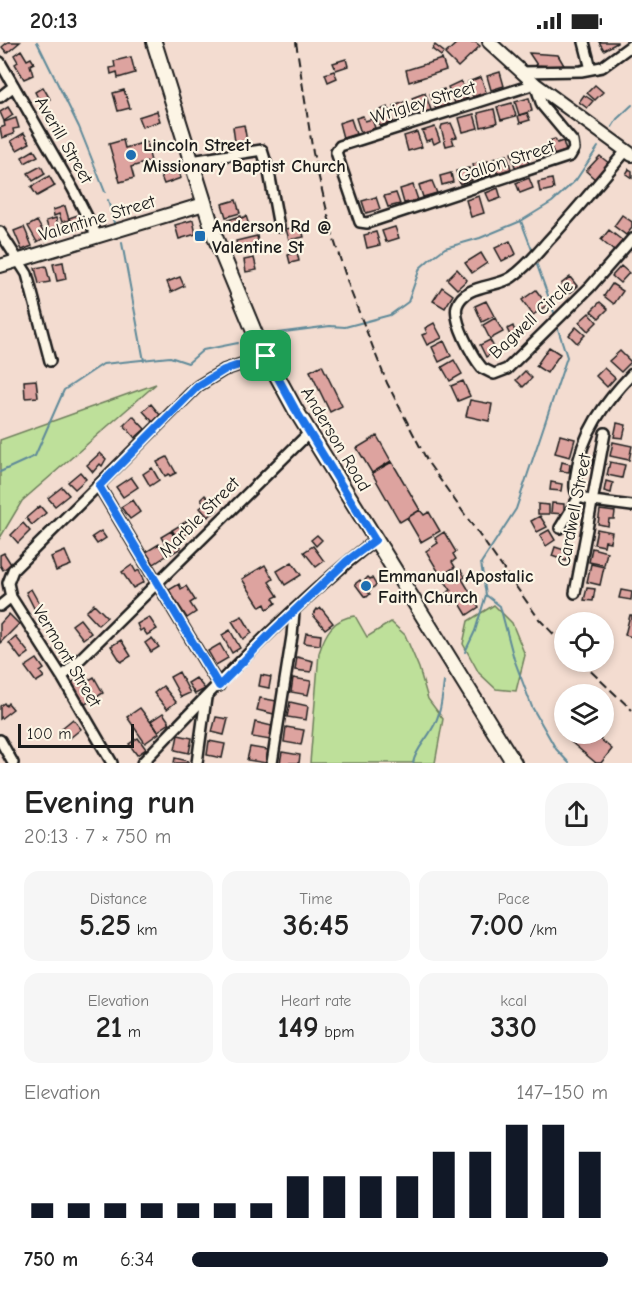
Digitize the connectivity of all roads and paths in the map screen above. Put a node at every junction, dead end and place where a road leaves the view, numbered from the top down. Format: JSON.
{"nodes":[{"id":1,"x":154,"y":42,"type":"edge"},
{"id":2,"x":489,"y":42,"type":"edge"},
{"id":3,"x":584,"y":42,"type":"edge"},
{"id":4,"x":632,"y":45,"type":"edge"},
{"id":5,"x":0,"y":62,"type":"edge"},
{"id":6,"x":591,"y":69,"type":"junction"},
{"id":7,"x":522,"y":72,"type":"junction"},
{"id":8,"x":535,"y":84,"type":"junction"},
{"id":9,"x":14,"y":86,"type":"junction"},
{"id":10,"x":0,"y":97,"type":"edge"},
{"id":11,"x":629,"y":153,"type":"edge"},
{"id":12,"x":191,"y":161,"type":"junction"},
{"id":13,"x":204,"y":204,"type":"junction"},
{"id":14,"x":370,"y":222,"type":"joint"},
{"id":15,"x":279,"y":227,"type":"dead end"},
{"id":16,"x":0,"y":232,"type":"edge"},
{"id":17,"x":97,"y":236,"type":"junction"},
{"id":18,"x":632,"y":239,"type":"edge"},
{"id":19,"x":18,"y":260,"type":"junction"},
{"id":20,"x":0,"y":266,"type":"edge"},
{"id":21,"x":266,"y":356,"type":"junction"},
{"id":22,"x":50,"y":361,"type":"dead end"},
{"id":23,"x":632,"y":374,"type":"edge"},
{"id":24,"x":310,"y":432,"type":"junction"},
{"id":25,"x":605,"y":433,"type":"dead end"},
{"id":26,"x":99,"y":486,"type":"junction"},
{"id":27,"x":579,"y":497,"type":"junction"},
{"id":28,"x":593,"y":501,"type":"junction"},
{"id":29,"x":632,"y":506,"type":"edge"},
{"id":30,"x":560,"y":528,"type":"dead end"},
{"id":31,"x":375,"y":540,"type":"junction"},
{"id":32,"x":156,"y":583,"type":"junction"},
{"id":33,"x":575,"y":593,"type":"dead end"},
{"id":34,"x":11,"y":597,"type":"junction"},
{"id":35,"x":0,"y":606,"type":"edge"},
{"id":36,"x":294,"y":612,"type":"junction"},
{"id":37,"x":62,"y":677,"type":"junction"},
{"id":38,"x":219,"y":686,"type":"junction"},
{"id":39,"x":206,"y":698,"type":"junction"},
{"id":40,"x":0,"y":740,"type":"edge"},
{"id":41,"x":13,"y":763,"type":"edge"},
{"id":42,"x":112,"y":763,"type":"edge"},
{"id":43,"x":142,"y":763,"type":"edge"},
{"id":44,"x":197,"y":763,"type":"edge"},
{"id":45,"x":272,"y":763,"type":"edge"},
{"id":46,"x":514,"y":763,"type":"edge"}],
"edges":[{"from":1,"to":12,"type":"main road","name":"Anderson Road"},
{"from":2,"to":7,"type":"street"},
{"from":3,"to":6,"type":"street"},
{"from":4,"to":6,"type":"street"},
{"from":5,"to":9,"type":"street","name":"Averill Street"},
{"from":6,"to":7,"type":"street"},
{"from":7,"to":8,"type":"street"},
{"from":8,"to":11,"type":"street"},
{"from":8,"to":14,"type":"street","name":"Gallon Street"},
{"from":8,"to":14,"type":"street","name":"Wrigley Street"},
{"from":9,"to":10,"type":"street"},
{"from":9,"to":17,"type":"street","name":"Averill Street"},
{"from":11,"to":18,"type":"street","name":"Bagwell Circle"},
{"from":12,"to":13,"type":"main road","name":"Anderson Road"},
{"from":12,"to":15,"type":"street"},
{"from":13,"to":17,"type":"street","name":"Valentine Street"},
{"from":13,"to":21,"type":"main road","name":"Anderson Road"},
{"from":16,"to":19,"type":"street"},
{"from":17,"to":19,"type":"street","name":"Valentine Street"},
{"from":19,"to":20,"type":"street","name":"Valentine Street"},
{"from":19,"to":22,"type":"street"},
{"from":21,"to":24,"type":"main road","name":"Anderson Road"},
{"from":21,"to":26,"type":"street"},
{"from":23,"to":27,"type":"street"},
{"from":24,"to":31,"type":"main road","name":"Anderson Road"},
{"from":24,"to":32,"type":"street","name":"Marble Street"},
{"from":25,"to":28,"type":"street","name":"Cardwell Street"},
{"from":26,"to":32,"type":"street"},
{"from":26,"to":34,"type":"street"},
{"from":27,"to":28,"type":"street"},
{"from":27,"to":30,"type":"street"},
{"from":28,"to":29,"type":"street"},
{"from":28,"to":33,"type":"street","name":"Cardwell Street"},
{"from":31,"to":36,"type":"street"},
{"from":31,"to":46,"type":"main road","name":"Anderson Road"},
{"from":32,"to":37,"type":"street","name":"Marble Street"},
{"from":32,"to":38,"type":"street"},
{"from":34,"to":35,"type":"street"},
{"from":34,"to":37,"type":"street","name":"Vermont Street"},
{"from":36,"to":38,"type":"street"},
{"from":36,"to":45,"type":"street"},
{"from":37,"to":42,"type":"street","name":"Vermont Street"},
{"from":38,"to":39,"type":"street"},
{"from":39,"to":43,"type":"street"},
{"from":39,"to":44,"type":"street"},
{"from":40,"to":41,"type":"street"}]}
